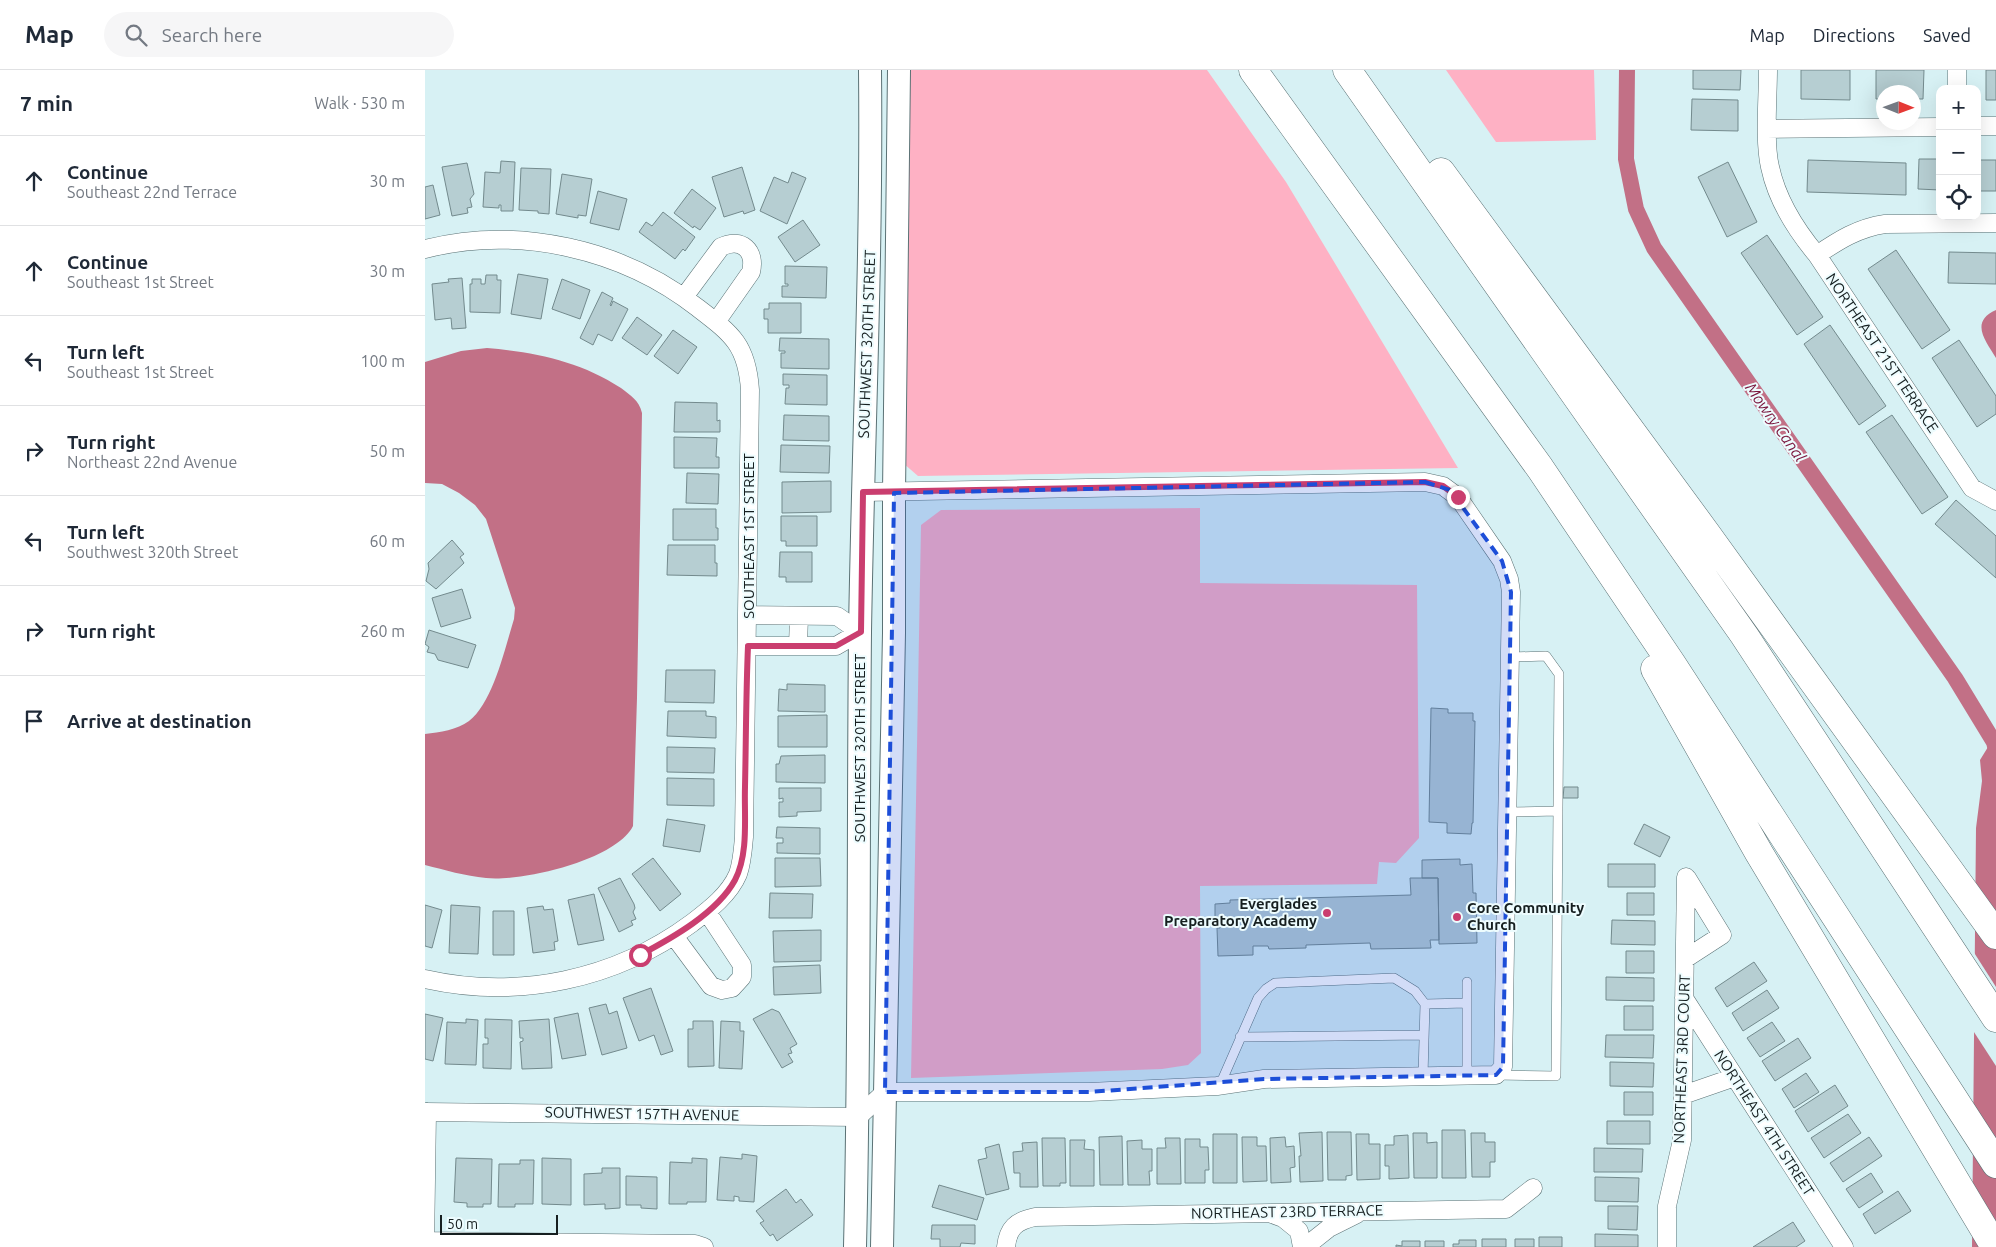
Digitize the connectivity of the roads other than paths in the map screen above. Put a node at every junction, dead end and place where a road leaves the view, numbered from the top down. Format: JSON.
{"nodes":[{"id":1,"x":870,"y":70,"type":"edge"},
{"id":2,"x":899,"y":70,"type":"edge"},
{"id":3,"x":1253,"y":70,"type":"edge"},
{"id":4,"x":1347,"y":70,"type":"edge"},
{"id":5,"x":1364,"y":70,"type":"edge"},
{"id":6,"x":1768,"y":70,"type":"edge"},
{"id":7,"x":1957,"y":70,"type":"edge"},
{"id":8,"x":1957,"y":85,"type":"edge"},
{"id":9,"x":1981,"y":126,"type":"edge"},
{"id":10,"x":1996,"y":126,"type":"edge"},
{"id":11,"x":1936,"y":127,"type":"edge"},
{"id":12,"x":1767,"y":129,"type":"junction"},
{"id":13,"x":1996,"y":223,"type":"edge"},
{"id":14,"x":425,"y":249,"type":"edge"},
{"id":15,"x":1817,"y":256,"type":"junction"},
{"id":16,"x":689,"y":300,"type":"junction"},
{"id":17,"x":716,"y":322,"type":"junction"},
{"id":18,"x":1540,"y":468,"type":"junction"},
{"id":19,"x":863,"y":492,"type":"junction"},
{"id":20,"x":893,"y":493,"type":"junction"},
{"id":21,"x":1996,"y":501,"type":"edge"},
{"id":22,"x":748,"y":615,"type":"junction"},
{"id":23,"x":799,"y":616,"type":"junction"},
{"id":24,"x":861,"y":632,"type":"junction"},
{"id":25,"x":894,"y":633,"type":"junction"},
{"id":26,"x":748,"y":646,"type":"junction"},
{"id":27,"x":798,"y":646,"type":"junction"},
{"id":28,"x":1511,"y":657,"type":"junction"},
{"id":29,"x":1558,"y":811,"type":"junction"},
{"id":30,"x":1508,"y":812,"type":"junction"},
{"id":31,"x":700,"y":917,"type":"junction"},
{"id":32,"x":1996,"y":935,"type":"edge"},
{"id":33,"x":674,"y":936,"type":"junction"},
{"id":34,"x":1685,"y":960,"type":"dead end"},
{"id":35,"x":425,"y":980,"type":"edge"},
{"id":36,"x":1467,"y":982,"type":"dead end"},
{"id":37,"x":1684,"y":998,"type":"junction"},
{"id":38,"x":1467,"y":1003,"type":"junction"},
{"id":39,"x":1425,"y":1004,"type":"junction"},
{"id":40,"x":1996,"y":1018,"type":"edge"},
{"id":41,"x":1424,"y":1034,"type":"junction"},
{"id":42,"x":1240,"y":1037,"type":"junction"},
{"id":43,"x":1467,"y":1075,"type":"junction"},
{"id":44,"x":1496,"y":1075,"type":"junction"},
{"id":45,"x":1423,"y":1076,"type":"junction"},
{"id":46,"x":1735,"y":1077,"type":"junction"},
{"id":47,"x":1220,"y":1085,"type":"junction"},
{"id":48,"x":885,"y":1092,"type":"junction"},
{"id":49,"x":1683,"y":1095,"type":"junction"},
{"id":50,"x":426,"y":1112,"type":"edge"},
{"id":51,"x":858,"y":1117,"type":"junction"},
{"id":52,"x":1996,"y":1164,"type":"edge"},
{"id":53,"x":1533,"y":1188,"type":"dead end"},
{"id":54,"x":426,"y":1200,"type":"edge"},
{"id":55,"x":1361,"y":1211,"type":"junction"},
{"id":56,"x":1267,"y":1213,"type":"junction"},
{"id":57,"x":425,"y":1240,"type":"edge"},
{"id":58,"x":517,"y":1244,"type":"edge"},
{"id":59,"x":425,"y":1247,"type":"edge"},
{"id":60,"x":704,"y":1247,"type":"edge"},
{"id":61,"x":855,"y":1247,"type":"edge"},
{"id":62,"x":881,"y":1247,"type":"edge"},
{"id":63,"x":1006,"y":1247,"type":"edge"},
{"id":64,"x":1303,"y":1247,"type":"edge"},
{"id":65,"x":1667,"y":1247,"type":"edge"},
{"id":66,"x":1844,"y":1247,"type":"edge"},
{"id":67,"x":1995,"y":1247,"type":"edge"}],
"edges":[{"from":1,"to":19,"type":"street","name":"SOUTHWEST 320TH STREET"},
{"from":2,"to":20,"type":"street","name":"SOUTHWEST 320TH STREET"},
{"from":3,"to":18,"type":"highway"},
{"from":4,"to":40,"type":"highway"},
{"from":5,"to":32,"type":"highway"},
{"from":6,"to":12,"type":"street"},
{"from":7,"to":8,"type":"street"},
{"from":9,"to":10,"type":"street"},
{"from":11,"to":12,"type":"street"},
{"from":12,"to":15,"type":"street","name":"NORTHEAST 21ST TERRACE"},
{"from":13,"to":15,"type":"street"},
{"from":14,"to":16,"type":"street","name":"SOUTHEAST 1ST STREET"},
{"from":15,"to":21,"type":"street","name":"NORTHEAST 21ST TERRACE"},
{"from":16,"to":17,"type":"street","name":"SOUTHEAST 1ST STREET"},
{"from":16,"to":17,"type":"street"},
{"from":17,"to":22,"type":"street","name":"SOUTHEAST 1ST STREET"},
{"from":18,"to":52,"type":"highway"},
{"from":18,"to":67,"type":"highway"},
{"from":19,"to":20,"type":"street"},
{"from":19,"to":24,"type":"street","name":"SOUTHWEST 320TH STREET"},
{"from":20,"to":25,"type":"street","name":"SOUTHWEST 320TH STREET"},
{"from":20,"to":28,"type":"street"},
{"from":22,"to":23,"type":"street"},
{"from":22,"to":26,"type":"street","name":"SOUTHEAST 1ST STREET"},
{"from":23,"to":24,"type":"street"},
{"from":23,"to":27,"type":"street"},
{"from":24,"to":25,"type":"street"},
{"from":24,"to":27,"type":"street"},
{"from":24,"to":51,"type":"street","name":"SOUTHWEST 320TH STREET"},
{"from":25,"to":48,"type":"street","name":"SOUTHWEST 320TH STREET"},
{"from":26,"to":27,"type":"street"},
{"from":26,"to":31,"type":"street","name":"SOUTHEAST 1ST STREET"},
{"from":28,"to":29,"type":"lane"},
{"from":28,"to":30,"type":"street"},
{"from":29,"to":30,"type":"lane"},
{"from":29,"to":44,"type":"lane"},
{"from":30,"to":44,"type":"street"},
{"from":31,"to":33,"type":"street","name":"SOUTHEAST 1ST STREET"},
{"from":31,"to":33,"type":"street"},
{"from":33,"to":35,"type":"street","name":"SOUTHEAST 1ST STREET"},
{"from":34,"to":37,"type":"street","name":"NORTHEAST 3RD COURT"},
{"from":36,"to":38,"type":"lane"},
{"from":37,"to":46,"type":"street","name":"NORTHEAST 4TH STREET"},
{"from":37,"to":49,"type":"street","name":"NORTHEAST 3RD COURT"},
{"from":38,"to":39,"type":"lane"},
{"from":38,"to":43,"type":"lane"},
{"from":39,"to":41,"type":"lane"},
{"from":39,"to":42,"type":"lane"},
{"from":41,"to":42,"type":"lane"},
{"from":41,"to":45,"type":"lane"},
{"from":42,"to":47,"type":"lane"},
{"from":43,"to":44,"type":"street"},
{"from":43,"to":45,"type":"street"},
{"from":45,"to":47,"type":"street"},
{"from":46,"to":49,"type":"street"},
{"from":46,"to":66,"type":"street","name":"NORTHEAST 4TH STREET"},
{"from":47,"to":48,"type":"street"},
{"from":48,"to":51,"type":"street"},
{"from":48,"to":62,"type":"street","name":"SOUTHWEST 320TH STREET"},
{"from":49,"to":65,"type":"street","name":"NORTHEAST 3RD COURT"},
{"from":50,"to":51,"type":"street","name":"SOUTHWEST 157TH AVENUE"},
{"from":50,"to":54,"type":"street"},
{"from":51,"to":61,"type":"street","name":"SOUTHWEST 320TH STREET"},
{"from":53,"to":55,"type":"street","name":"NORTHEAST 23RD TERRACE"},
{"from":54,"to":57,"type":"street"},
{"from":55,"to":56,"type":"street","name":"NORTHEAST 23RD TERRACE"},
{"from":55,"to":64,"type":"street"},
{"from":56,"to":63,"type":"street","name":"NORTHEAST 23RD TERRACE"},
{"from":56,"to":64,"type":"street"},
{"from":57,"to":58,"type":"street"},
{"from":57,"to":59,"type":"street"},
{"from":58,"to":60,"type":"street"}]}
